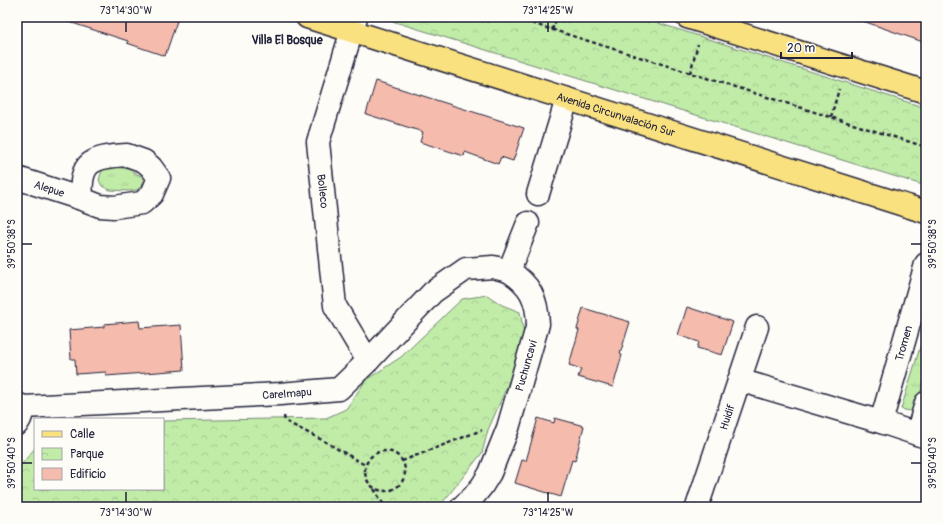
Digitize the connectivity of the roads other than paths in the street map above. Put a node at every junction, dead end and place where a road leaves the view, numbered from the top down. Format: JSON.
{"nodes":[{"id":1,"x":307,"y":17,"type":"edge"},
{"id":2,"x":695,"y":20,"type":"edge"},
{"id":3,"x":354,"y":24,"type":"edge"},
{"id":4,"x":926,"y":92,"type":"edge"},
{"id":5,"x":567,"y":99,"type":"junction"},
{"id":6,"x":17,"y":178,"type":"edge"},
{"id":7,"x":538,"y":194,"type":"dead end"},
{"id":8,"x":82,"y":199,"type":"dead end"},
{"id":9,"x":926,"y":212,"type":"edge"},
{"id":10,"x":528,"y":223,"type":"dead end"},
{"id":11,"x":926,"y":264,"type":"edge"},
{"id":12,"x":509,"y":272,"type":"junction"},
{"id":13,"x":757,"y":327,"type":"dead end"},
{"id":14,"x":368,"y":361,"type":"junction"},
{"id":15,"x":739,"y":380,"type":"junction"},
{"id":16,"x":926,"y":403,"type":"edge"},
{"id":17,"x":19,"y":412,"type":"edge"},
{"id":18,"x":882,"y":422,"type":"junction"},
{"id":19,"x":922,"y":436,"type":"edge"},
{"id":20,"x":462,"y":507,"type":"edge"},
{"id":21,"x":697,"y":507,"type":"edge"}],
"edges":[{"from":1,"to":3,"type":"main road","name":"Avenida Circunvalación Sur"},
{"from":2,"to":4,"type":"main road"},
{"from":3,"to":5,"type":"main road","name":"Avenida Circunvalación Sur"},
{"from":3,"to":14,"type":"street","name":"Bolleco"},
{"from":5,"to":7,"type":"street"},
{"from":5,"to":9,"type":"main road","name":"Avenida Circunvalación Sur"},
{"from":6,"to":8,"type":"street","name":"Alepue"},
{"from":10,"to":12,"type":"street"},
{"from":11,"to":18,"type":"street","name":"Tromen"},
{"from":12,"to":14,"type":"street","name":"Carelmapu"},
{"from":12,"to":20,"type":"street","name":"Puchuncaví"},
{"from":13,"to":15,"type":"street","name":"Huidif"},
{"from":14,"to":17,"type":"street","name":"Carelmapu"},
{"from":15,"to":18,"type":"street"},
{"from":15,"to":21,"type":"street","name":"Huidif"},
{"from":16,"to":19,"type":"street"},
{"from":18,"to":19,"type":"street"}]}
